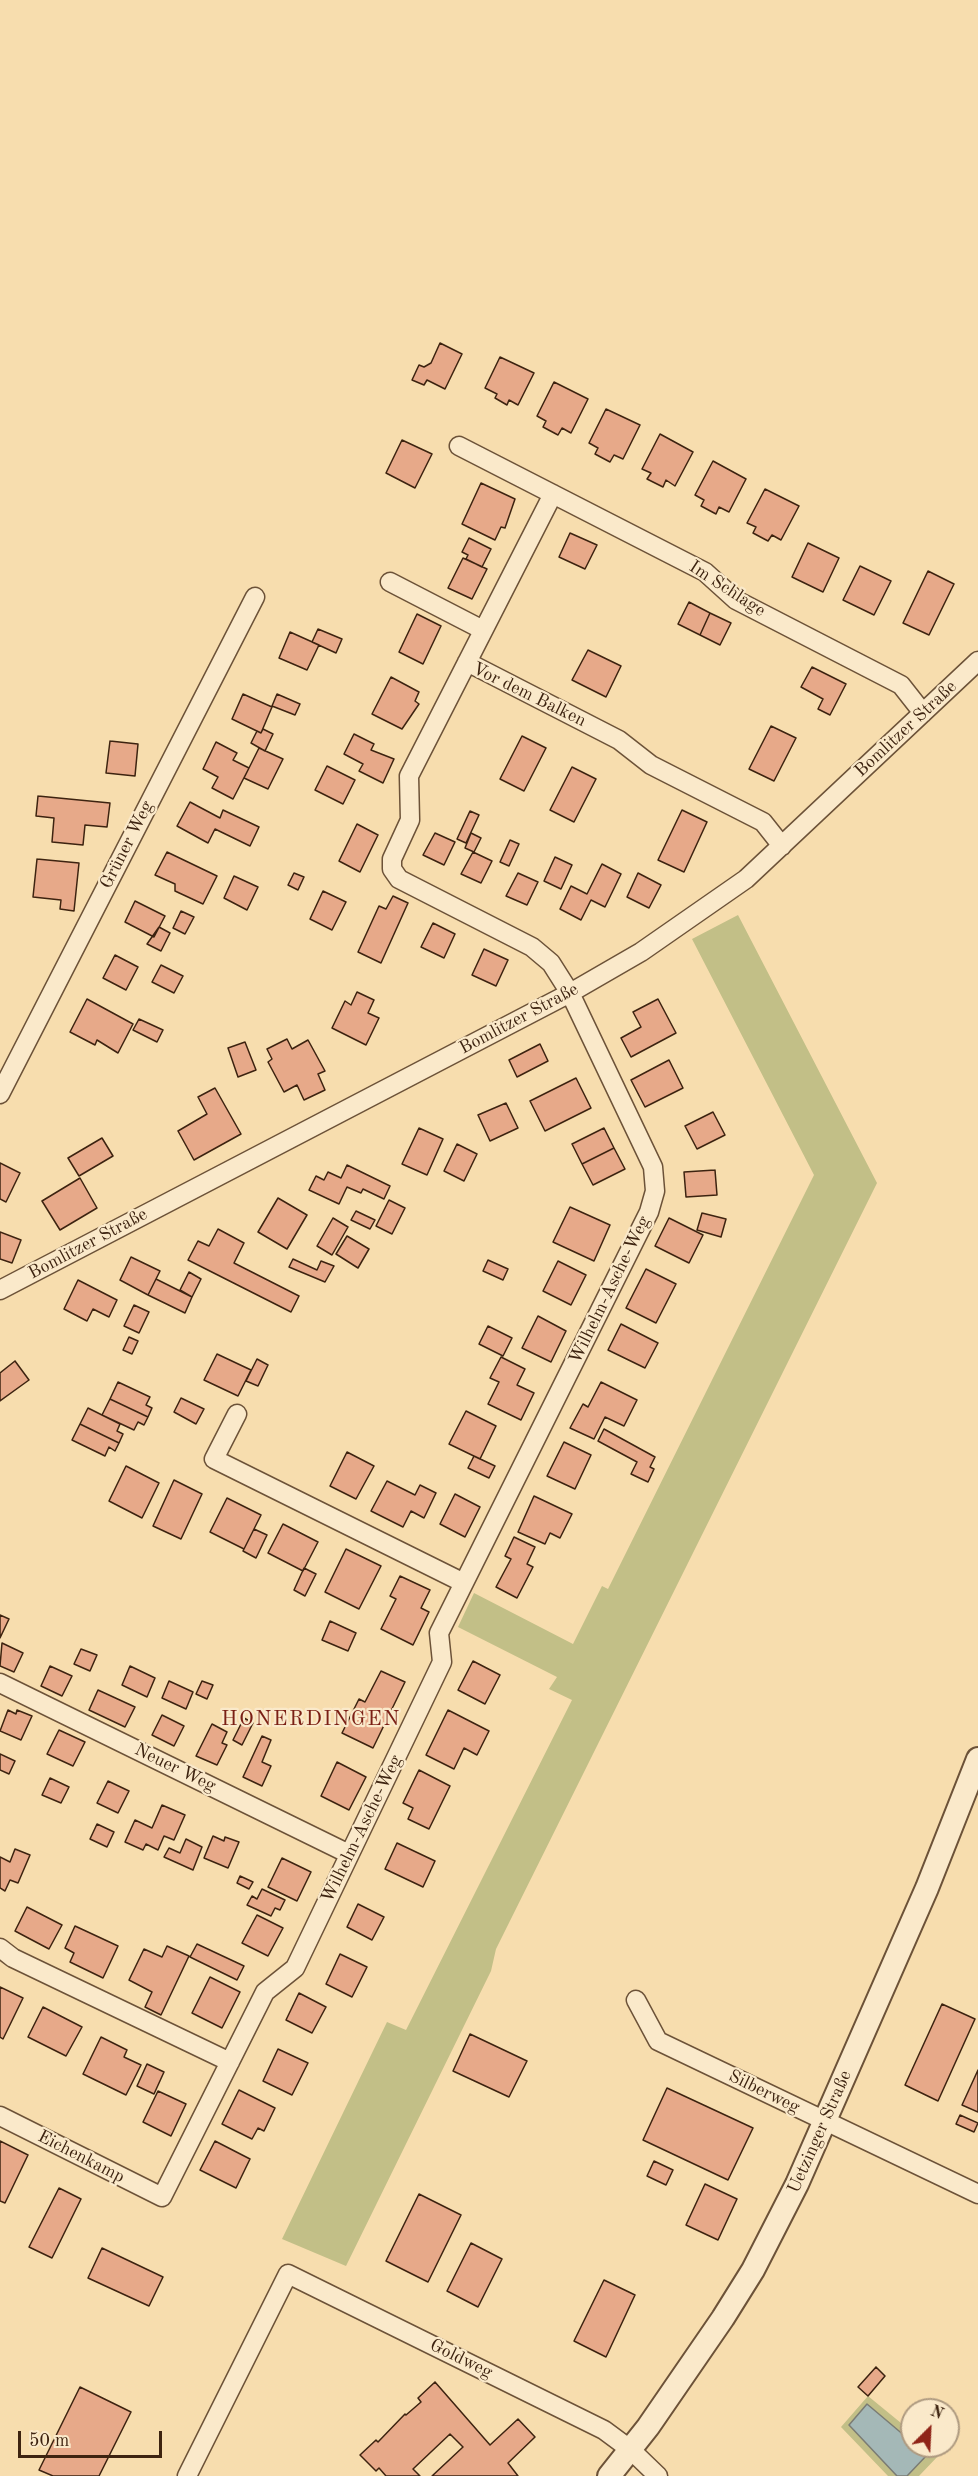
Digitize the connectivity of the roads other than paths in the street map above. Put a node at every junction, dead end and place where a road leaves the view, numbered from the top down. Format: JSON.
{"nodes":[{"id":1,"x":459,"y":447,"type":"dead end"},
{"id":2,"x":553,"y":494,"type":"junction"},
{"id":3,"x":390,"y":582,"type":"dead end"},
{"id":4,"x":255,"y":597,"type":"dead end"},
{"id":5,"x":483,"y":630,"type":"junction"},
{"id":6,"x":978,"y":661,"type":"edge"},
{"id":7,"x":467,"y":662,"type":"junction"},
{"id":8,"x":923,"y":713,"type":"junction"},
{"id":9,"x":782,"y":846,"type":"junction"},
{"id":10,"x":570,"y":993,"type":"junction"},
{"id":11,"x":0,"y":1094,"type":"edge"},
{"id":12,"x":0,"y":1290,"type":"edge"},
{"id":13,"x":237,"y":1414,"type":"dead end"},
{"id":14,"x":464,"y":1583,"type":"junction"},
{"id":15,"x":0,"y":1683,"type":"edge"},
{"id":16,"x":978,"y":1759,"type":"edge"},
{"id":17,"x":349,"y":1854,"type":"junction"},
{"id":18,"x":0,"y":1948,"type":"edge"},
{"id":19,"x":636,"y":2000,"type":"dead end"},
{"id":20,"x":230,"y":2062,"type":"junction"},
{"id":21,"x":0,"y":2116,"type":"edge"},
{"id":22,"x":825,"y":2122,"type":"junction"},
{"id":23,"x":978,"y":2194,"type":"edge"},
{"id":24,"x":162,"y":2197,"type":"joint"},
{"id":25,"x":631,"y":2450,"type":"junction"},
{"id":26,"x":187,"y":2476,"type":"edge"},
{"id":27,"x":609,"y":2476,"type":"edge"},
{"id":28,"x":658,"y":2476,"type":"edge"}],
"edges":[{"from":1,"to":2,"type":"street","name":"Im Schlage"},
{"from":2,"to":5,"type":"street"},
{"from":2,"to":8,"type":"street","name":"Im Schlage"},
{"from":3,"to":5,"type":"street"},
{"from":4,"to":11,"type":"street","name":"Grüner Weg"},
{"from":5,"to":7,"type":"street"},
{"from":6,"to":8,"type":"street","name":"Bomlitzer Straße"},
{"from":7,"to":9,"type":"street","name":"Vor dem Balken"},
{"from":7,"to":10,"type":"street","name":"Vor dem Balken"},
{"from":8,"to":9,"type":"street","name":"Bomlitzer Straße"},
{"from":9,"to":10,"type":"street","name":"Bomlitzer Straße"},
{"from":10,"to":12,"type":"street","name":"Bomlitzer Straße"},
{"from":10,"to":14,"type":"street","name":"Wilhelm-Asche-Weg"},
{"from":13,"to":14,"type":"street"},
{"from":14,"to":17,"type":"street","name":"Wilhelm-Asche-Weg"},
{"from":15,"to":17,"type":"street","name":"Neuer Weg"},
{"from":16,"to":22,"type":"street","name":"Uetzinger Straße"},
{"from":17,"to":20,"type":"street","name":"Wilhelm-Asche-Weg"},
{"from":18,"to":20,"type":"street"},
{"from":19,"to":22,"type":"street","name":"Silberweg"},
{"from":20,"to":24,"type":"street","name":"Wilhelm-Asche-Weg"},
{"from":21,"to":24,"type":"street","name":"Eichenkamp"},
{"from":22,"to":23,"type":"street","name":"Silberweg"},
{"from":22,"to":25,"type":"street","name":"Uetzinger Straße"},
{"from":25,"to":26,"type":"street","name":"Goldweg"},
{"from":25,"to":27,"type":"street","name":"Uetzinger Straße"},
{"from":25,"to":28,"type":"street","name":"Goldweg"}]}
